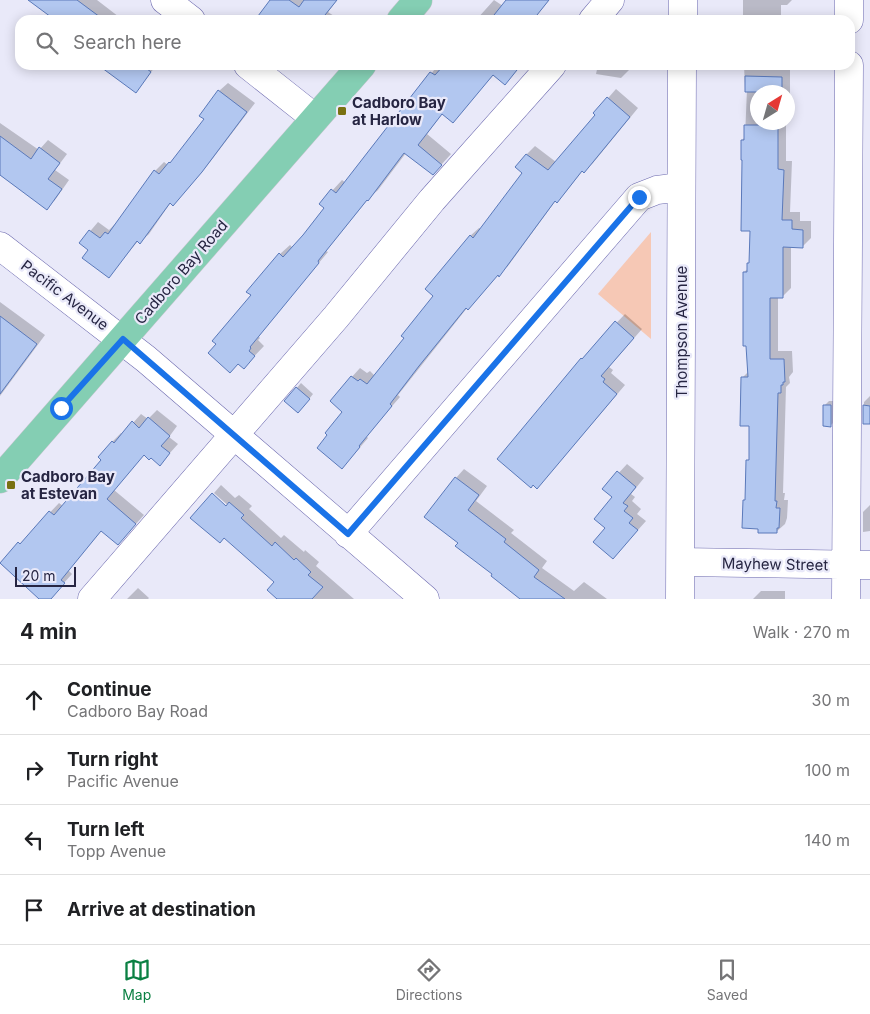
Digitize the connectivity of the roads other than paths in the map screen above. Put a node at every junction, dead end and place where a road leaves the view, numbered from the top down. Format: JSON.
{"nodes":[{"id":1,"x":165,"y":0,"type":"edge"},
{"id":2,"x":418,"y":0,"type":"edge"},
{"id":3,"x":610,"y":0,"type":"edge"},
{"id":4,"x":683,"y":0,"type":"edge"},
{"id":5,"x":849,"y":0,"type":"edge"},
{"id":6,"x":184,"y":15,"type":"edge"},
{"id":7,"x":405,"y":15,"type":"edge"},
{"id":8,"x":597,"y":15,"type":"edge"},
{"id":9,"x":683,"y":15,"type":"edge"},
{"id":10,"x":849,"y":15,"type":"edge"},
{"id":11,"x":254,"y":70,"type":"edge"},
{"id":12,"x":358,"y":70,"type":"edge"},
{"id":13,"x":548,"y":70,"type":"edge"},
{"id":14,"x":682,"y":70,"type":"edge"},
{"id":15,"x":849,"y":70,"type":"edge"},
{"id":16,"x":315,"y":118,"type":"junction"},
{"id":17,"x":681,"y":187,"type":"junction"},
{"id":18,"x":0,"y":246,"type":"edge"},
{"id":19,"x":123,"y":339,"type":"junction"},
{"id":20,"x":234,"y":434,"type":"junction"},
{"id":21,"x":0,"y":479,"type":"edge"},
{"id":22,"x":348,"y":534,"type":"junction"},
{"id":23,"x":681,"y":562,"type":"junction"},
{"id":24,"x":858,"y":565,"type":"edge"},
{"id":25,"x":92,"y":599,"type":"edge"},
{"id":26,"x":425,"y":599,"type":"edge"},
{"id":27,"x":680,"y":599,"type":"edge"},
{"id":28,"x":846,"y":599,"type":"edge"}],
"edges":[{"from":1,"to":6,"type":"street"},
{"from":2,"to":7,"type":"main road"},
{"from":3,"to":8,"type":"street"},
{"from":4,"to":9,"type":"street"},
{"from":5,"to":10,"type":"street"},
{"from":11,"to":16,"type":"street"},
{"from":12,"to":16,"type":"main road","name":"Cadboro Bay Road"},
{"from":13,"to":20,"type":"street"},
{"from":14,"to":17,"type":"street","name":"Thompson Avenue"},
{"from":15,"to":24,"type":"street"},
{"from":16,"to":19,"type":"main road","name":"Cadboro Bay Road"},
{"from":17,"to":22,"type":"street"},
{"from":17,"to":23,"type":"street","name":"Thompson Avenue"},
{"from":18,"to":19,"type":"street","name":"Pacific Avenue"},
{"from":19,"to":20,"type":"street","name":"Pacific Avenue"},
{"from":19,"to":21,"type":"main road","name":"Cadboro Bay Road"},
{"from":20,"to":22,"type":"street","name":"Pacific Avenue"},
{"from":20,"to":25,"type":"street"},
{"from":22,"to":26,"type":"street","name":"Pacific Avenue"},
{"from":23,"to":24,"type":"street","name":"Mayhew Street"},
{"from":23,"to":27,"type":"street","name":"Thompson Avenue"},
{"from":24,"to":28,"type":"street"}]}
